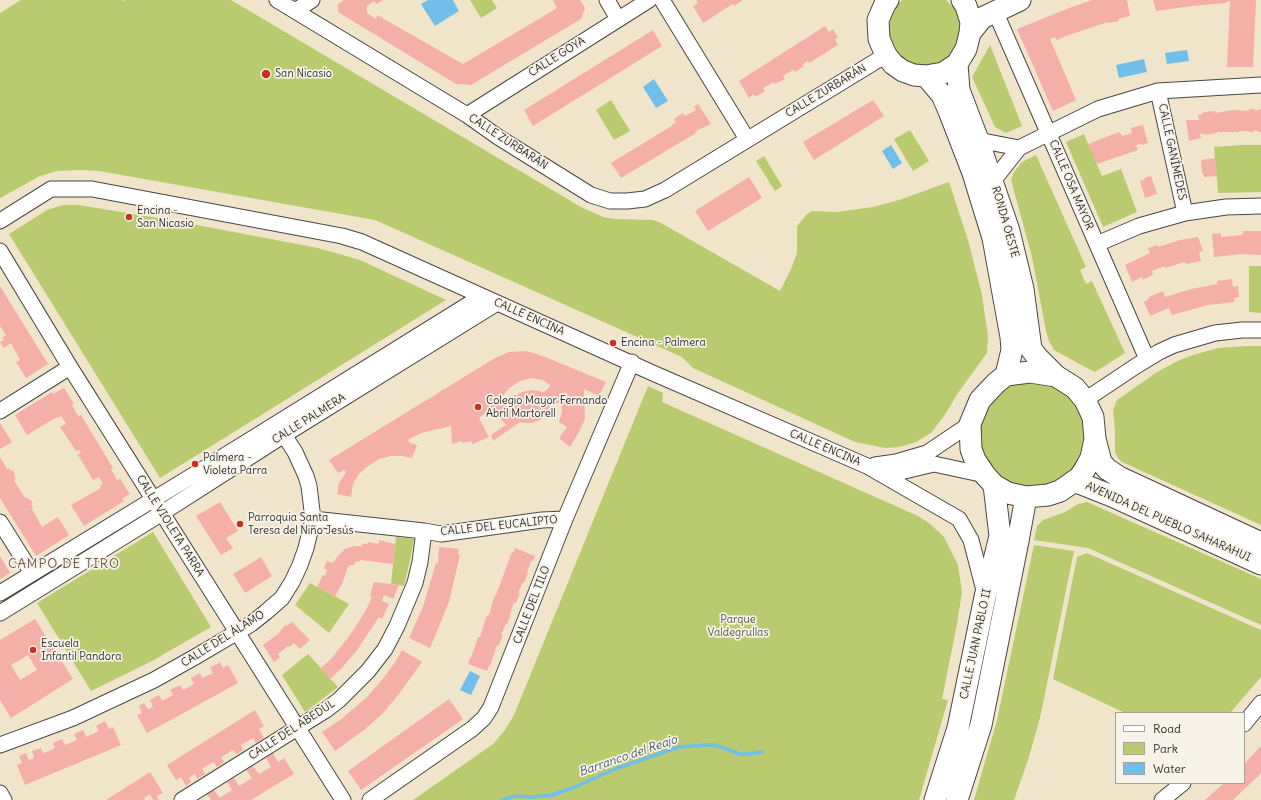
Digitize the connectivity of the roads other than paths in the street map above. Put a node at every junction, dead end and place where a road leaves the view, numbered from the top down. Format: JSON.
{"nodes":[{"id":1,"x":277,"y":0,"type":"edge"},
{"id":2,"x":312,"y":0,"type":"edge"},
{"id":3,"x":606,"y":0,"type":"edge"},
{"id":4,"x":649,"y":0,"type":"edge"},
{"id":5,"x":662,"y":0,"type":"edge"},
{"id":6,"x":888,"y":0,"type":"edge"},
{"id":7,"x":962,"y":0,"type":"edge"},
{"id":8,"x":1020,"y":0,"type":"edge"},
{"id":9,"x":295,"y":11,"type":"junction"},
{"id":10,"x":995,"y":11,"type":"junction"},
{"id":11,"x":618,"y":19,"type":"junction"},
{"id":12,"x":970,"y":32,"type":"junction"},
{"id":13,"x":886,"y":55,"type":"junction"},
{"id":14,"x":957,"y":64,"type":"junction"},
{"id":15,"x":926,"y":76,"type":"junction"},
{"id":16,"x":1261,"y":85,"type":"edge"},
{"id":17,"x":1158,"y":91,"type":"junction"},
{"id":18,"x":467,"y":115,"type":"junction"},
{"id":19,"x":1049,"y":133,"type":"junction"},
{"id":20,"x":747,"y":139,"type":"junction"},
{"id":21,"x":978,"y":140,"type":"junction"},
{"id":22,"x":1019,"y":148,"type":"junction"},
{"id":23,"x":993,"y":181,"type":"junction"},
{"id":24,"x":1261,"y":206,"type":"edge"},
{"id":25,"x":1185,"y":213,"type":"junction"},
{"id":26,"x":0,"y":221,"type":"edge"},
{"id":27,"x":1097,"y":244,"type":"junction"},
{"id":28,"x":0,"y":251,"type":"edge"},
{"id":29,"x":482,"y":296,"type":"junction"},
{"id":30,"x":497,"y":303,"type":"junction"},
{"id":31,"x":1261,"y":330,"type":"edge"},
{"id":32,"x":1147,"y":359,"type":"junction"},
{"id":33,"x":632,"y":362,"type":"junction"},
{"id":34,"x":70,"y":367,"type":"junction"},
{"id":35,"x":1006,"y":375,"type":"junction"},
{"id":36,"x":1056,"y":376,"type":"junction"},
{"id":37,"x":1085,"y":400,"type":"junction"},
{"id":38,"x":0,"y":411,"type":"edge"},
{"id":39,"x":970,"y":424,"type":"junction"},
{"id":40,"x":284,"y":435,"type":"junction"},
{"id":41,"x":1095,"y":439,"type":"junction"},
{"id":42,"x":867,"y":466,"type":"junction"},
{"id":43,"x":990,"y":480,"type":"junction"},
{"id":44,"x":1074,"y":481,"type":"junction"},
{"id":45,"x":1026,"y":497,"type":"junction"},
{"id":46,"x":154,"y":499,"type":"junction"},
{"id":47,"x":162,"y":513,"type":"junction"},
{"id":48,"x":313,"y":519,"type":"junction"},
{"id":49,"x":565,"y":519,"type":"junction"},
{"id":50,"x":0,"y":522,"type":"edge"},
{"id":51,"x":424,"y":531,"type":"junction"},
{"id":52,"x":1261,"y":543,"type":"edge"},
{"id":53,"x":1261,"y":564,"type":"edge"},
{"id":54,"x":32,"y":573,"type":"junction"},
{"id":55,"x":0,"y":593,"type":"edge"},
{"id":56,"x":985,"y":597,"type":"junction"},
{"id":57,"x":0,"y":613,"type":"edge"},
{"id":58,"x":236,"y":632,"type":"junction"},
{"id":59,"x":1261,"y":703,"type":"edge"},
{"id":60,"x":1245,"y":723,"type":"edge"},
{"id":61,"x":298,"y":729,"type":"junction"},
{"id":62,"x":0,"y":745,"type":"edge"},
{"id":63,"x":1182,"y":784,"type":"edge"},
{"id":64,"x":0,"y":793,"type":"edge"},
{"id":65,"x":4,"y":800,"type":"edge"},
{"id":66,"x":182,"y":800,"type":"edge"},
{"id":67,"x":343,"y":800,"type":"edge"},
{"id":68,"x":370,"y":800,"type":"edge"},
{"id":69,"x":935,"y":800,"type":"edge"},
{"id":70,"x":957,"y":800,"type":"edge"},
{"id":71,"x":1162,"y":800,"type":"edge"}],
"edges":[{"from":1,"to":9,"type":"street","name":"CALLE ZURBARÁN"},
{"from":2,"to":9,"type":"street"},
{"from":3,"to":11,"type":"street"},
{"from":4,"to":11,"type":"street","name":"CALLE GOYA"},
{"from":5,"to":20,"type":"street"},
{"from":6,"to":13,"type":"main road"},
{"from":7,"to":12,"type":"main road"},
{"from":8,"to":10,"type":"main road"},
{"from":9,"to":18,"type":"street","name":"CALLE ZURBARÁN"},
{"from":10,"to":12,"type":"main road"},
{"from":10,"to":19,"type":"street","name":"CALLE OSA MAYOR"},
{"from":11,"to":18,"type":"street","name":"CALLE GOYA"},
{"from":12,"to":14,"type":"main road"},
{"from":13,"to":15,"type":"main road"},
{"from":13,"to":20,"type":"street","name":"CALLE ZURBARÁN"},
{"from":14,"to":15,"type":"main road"},
{"from":14,"to":21,"type":"main road","name":"RONDA OESTE"},
{"from":15,"to":35,"type":"main road","name":"RONDA OESTE"},
{"from":16,"to":17,"type":"street"},
{"from":17,"to":19,"type":"street"},
{"from":17,"to":25,"type":"street","name":"CALLE GANÍMEDES"},
{"from":18,"to":20,"type":"street","name":"CALLE ZURBARÁN"},
{"from":19,"to":22,"type":"street"},
{"from":19,"to":27,"type":"street","name":"CALLE OSA MAYOR"},
{"from":21,"to":22,"type":"street"},
{"from":21,"to":23,"type":"main road","name":"RONDA OESTE"},
{"from":22,"to":23,"type":"street"},
{"from":23,"to":36,"type":"main road","name":"RONDA OESTE"},
{"from":24,"to":25,"type":"street"},
{"from":25,"to":27,"type":"street"},
{"from":26,"to":29,"type":"street","name":"CALLE ENCINA"},
{"from":27,"to":32,"type":"street","name":"CALLE OSA MAYOR"},
{"from":28,"to":34,"type":"street","name":"CALLE VIOLETA PARRA"},
{"from":29,"to":30,"type":"street","name":"CALLE ENCINA"},
{"from":29,"to":46,"type":"street","name":"CALLE PALMERA"},
{"from":30,"to":33,"type":"street","name":"CALLE ENCINA"},
{"from":30,"to":40,"type":"street","name":"CALLE PALMERA"},
{"from":31,"to":32,"type":"street"},
{"from":32,"to":37,"type":"street"},
{"from":33,"to":42,"type":"street","name":"CALLE ENCINA"},
{"from":33,"to":49,"type":"street","name":"CALLE DEL TILO"},
{"from":34,"to":38,"type":"street"},
{"from":34,"to":46,"type":"street","name":"CALLE VIOLETA PARRA"},
{"from":35,"to":36,"type":"main road","name":"RONDA OESTE"},
{"from":35,"to":39,"type":"main road"},
{"from":36,"to":37,"type":"main road","name":"RONDA OESTE"},
{"from":37,"to":41,"type":"main road","name":"RONDA OESTE"},
{"from":39,"to":42,"type":"street"},
{"from":39,"to":43,"type":"main road"},
{"from":40,"to":47,"type":"street","name":"CALLE PALMERA"},
{"from":40,"to":48,"type":"street","name":"CALLE DEL ÁLAMO"},
{"from":41,"to":44,"type":"main road","name":"RONDA OESTE"},
{"from":41,"to":52,"type":"main road","name":"AVENIDA DEL PUEBLO SAHARAHUI"},
{"from":42,"to":43,"type":"street"},
{"from":42,"to":56,"type":"street","name":"CALLE ENCINA"},
{"from":43,"to":45,"type":"main road","name":"RONDA OESTE"},
{"from":43,"to":56,"type":"main road","name":"CALLE JUAN PABLO II"},
{"from":44,"to":45,"type":"main road","name":"RONDA OESTE"},
{"from":44,"to":53,"type":"main road","name":"AVENIDA DEL PUEBLO SAHARAHUI"},
{"from":45,"to":70,"type":"main road","name":"CALLE JUAN PABLO II"},
{"from":46,"to":47,"type":"street","name":"CALLE VIOLETA PARRA"},
{"from":46,"to":54,"type":"street","name":"CALLE PALMERA"},
{"from":47,"to":57,"type":"street","name":"CALLE PALMERA"},
{"from":47,"to":58,"type":"street","name":"CALLE VIOLETA PARRA"},
{"from":48,"to":51,"type":"street","name":"CALLE DEL EUCALIPTO"},
{"from":48,"to":58,"type":"street","name":"CALLE DEL ÁLAMO"},
{"from":49,"to":51,"type":"street","name":"CALLE DEL EUCALIPTO"},
{"from":49,"to":68,"type":"street","name":"CALLE DEL TILO"},
{"from":50,"to":54,"type":"street"},
{"from":51,"to":61,"type":"street","name":"CALLE DEL ABEDUL"},
{"from":54,"to":55,"type":"street","name":"CALLE PALMERA"},
{"from":56,"to":69,"type":"main road","name":"CALLE JUAN PABLO II"},
{"from":58,"to":61,"type":"street","name":"CALLE VIOLETA PARRA"},
{"from":58,"to":62,"type":"street","name":"CALLE DEL ÁLAMO"},
{"from":59,"to":60,"type":"street"},
{"from":61,"to":66,"type":"street","name":"CALLE DEL ABEDUL"},
{"from":61,"to":67,"type":"street","name":"CALLE VIOLETA PARRA"},
{"from":63,"to":71,"type":"street"},
{"from":64,"to":65,"type":"street"}]}
